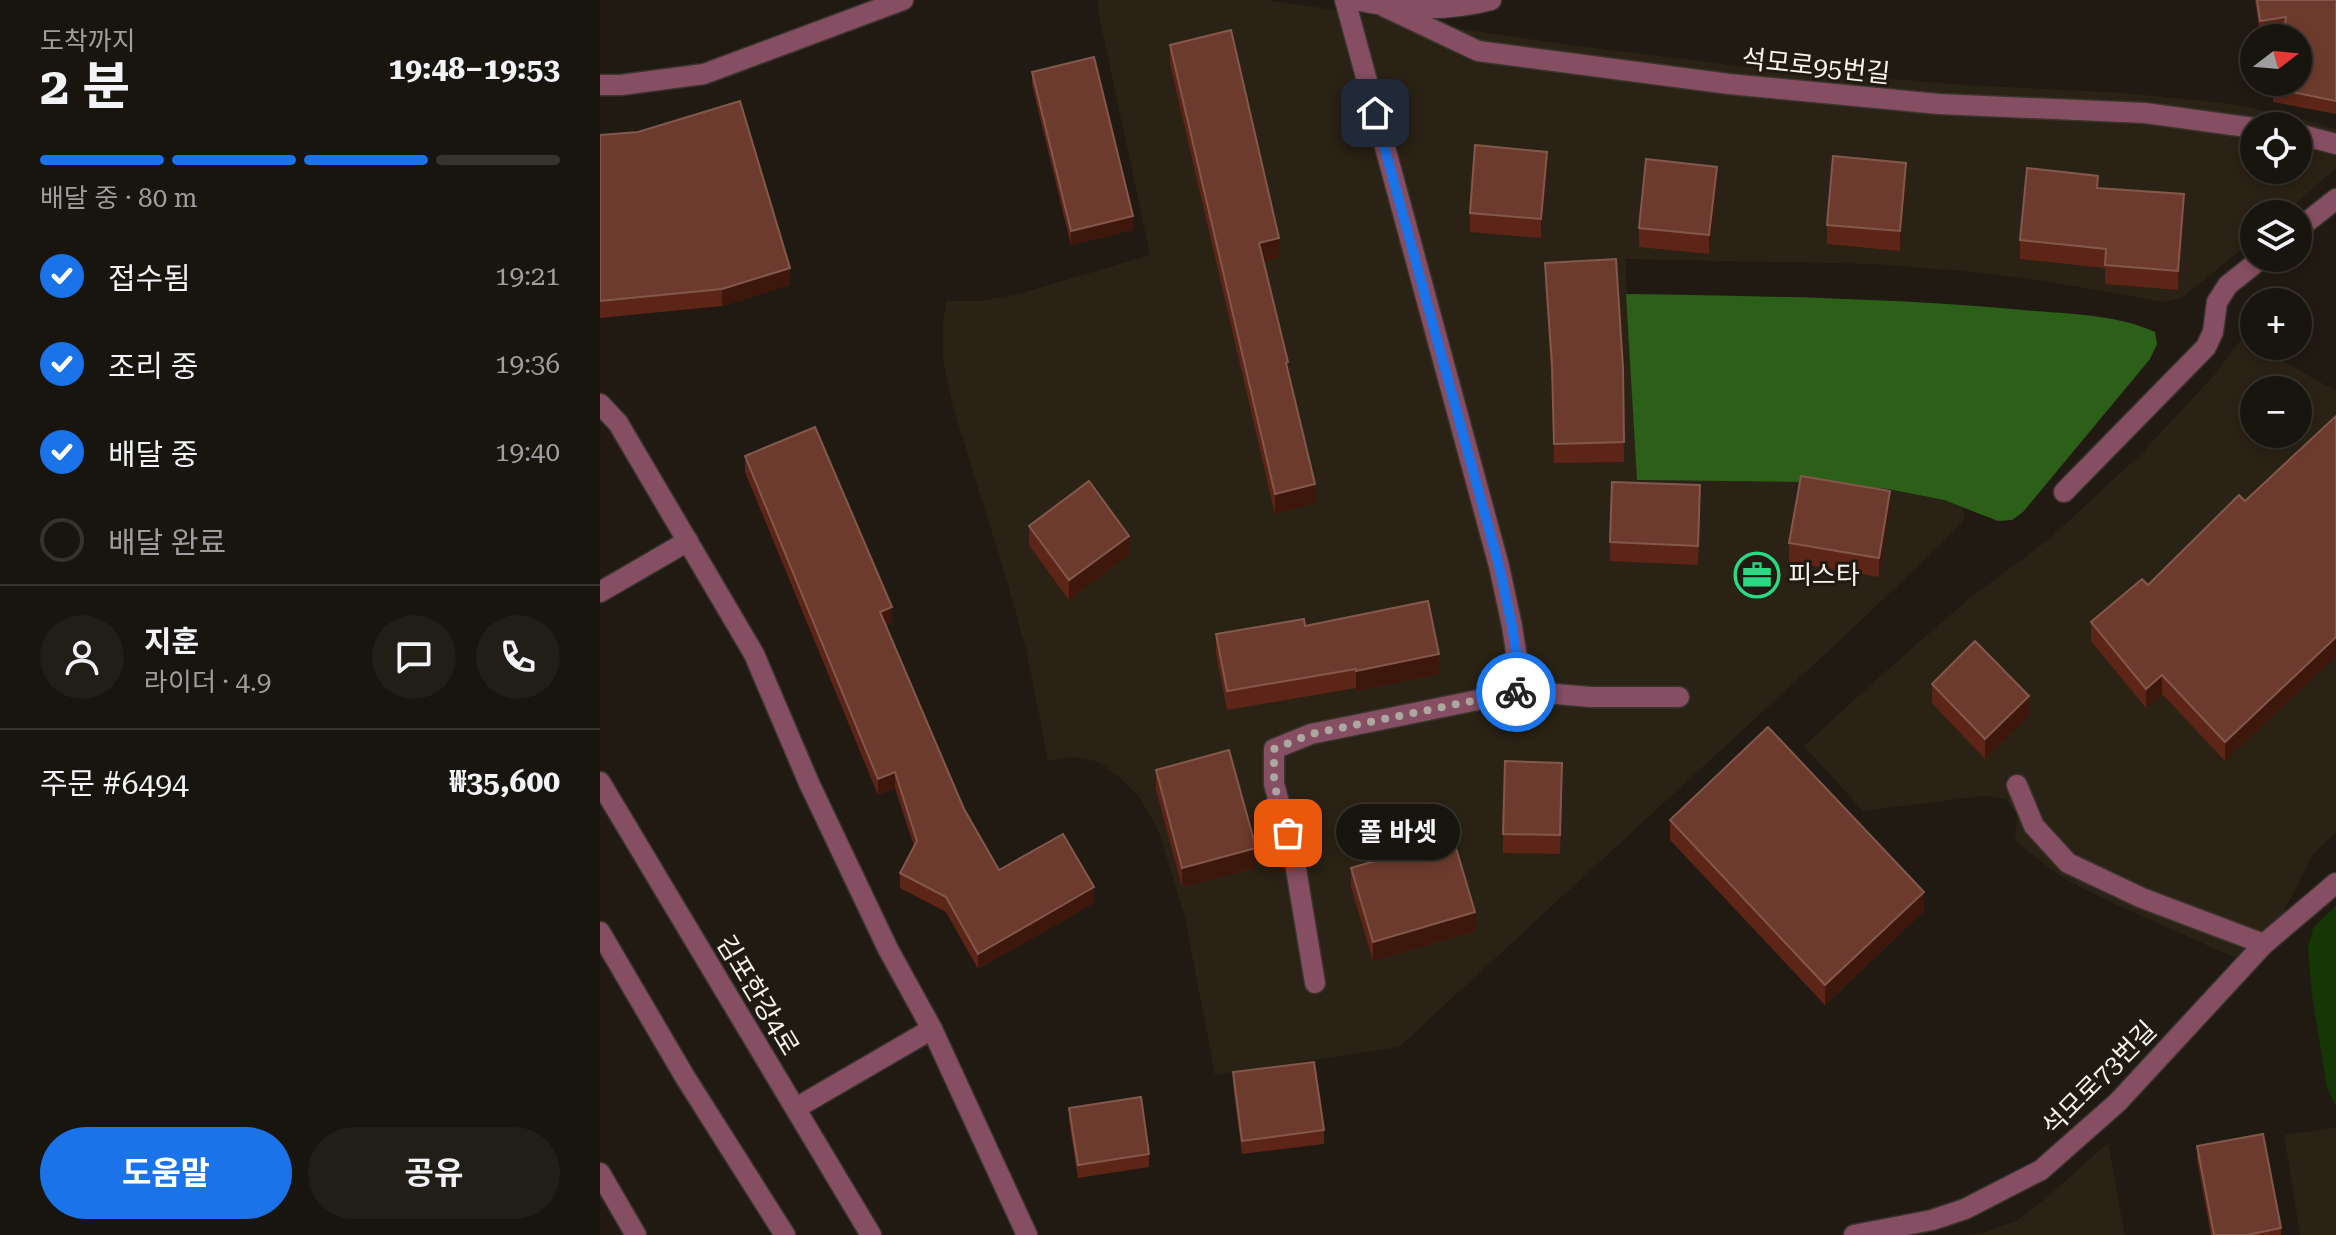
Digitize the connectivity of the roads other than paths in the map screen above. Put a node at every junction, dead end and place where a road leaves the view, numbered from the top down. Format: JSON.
{"nodes":[{"id":1,"x":903,"y":0,"type":"edge"},
{"id":2,"x":1345,"y":0,"type":"edge"},
{"id":3,"x":1355,"y":0,"type":"edge"},
{"id":4,"x":1491,"y":0,"type":"edge"},
{"id":5,"x":1385,"y":7,"type":"junction"},
{"id":6,"x":600,"y":85,"type":"edge"},
{"id":7,"x":2240,"y":126,"type":"edge"},
{"id":8,"x":2312,"y":138,"type":"edge"},
{"id":9,"x":2336,"y":144,"type":"edge"},
{"id":10,"x":2336,"y":199,"type":"edge"},
{"id":11,"x":2312,"y":218,"type":"edge"},
{"id":12,"x":2244,"y":272,"type":"edge"},
{"id":13,"x":600,"y":404,"type":"edge"},
{"id":14,"x":2064,"y":492,"type":"dead end"},
{"id":15,"x":688,"y":541,"type":"junction"},
{"id":16,"x":600,"y":592,"type":"edge"},
{"id":17,"x":1522,"y":691,"type":"junction"},
{"id":18,"x":1679,"y":697,"type":"dead end"},
{"id":19,"x":600,"y":782,"type":"edge"},
{"id":20,"x":2017,"y":785,"type":"dead end"},
{"id":21,"x":2336,"y":883,"type":"edge"},
{"id":22,"x":600,"y":932,"type":"edge"},
{"id":23,"x":2264,"y":944,"type":"junction"},
{"id":24,"x":1315,"y":983,"type":"dead end"},
{"id":25,"x":932,"y":1029,"type":"junction"},
{"id":26,"x":796,"y":1108,"type":"junction"},
{"id":27,"x":600,"y":1173,"type":"edge"},
{"id":28,"x":636,"y":1235,"type":"edge"},
{"id":29,"x":785,"y":1235,"type":"edge"},
{"id":30,"x":871,"y":1235,"type":"edge"},
{"id":31,"x":1027,"y":1235,"type":"edge"},
{"id":32,"x":1854,"y":1235,"type":"edge"}],
"edges":[{"from":1,"to":6,"type":"street"},
{"from":2,"to":17,"type":"street"},
{"from":3,"to":5,"type":"street","name":"석모로95번길"},
{"from":4,"to":5,"type":"street","name":"석모로95번길"},
{"from":5,"to":7,"type":"street","name":"석모로95번길"},
{"from":8,"to":9,"type":"street"},
{"from":10,"to":11,"type":"street"},
{"from":12,"to":14,"type":"street"},
{"from":13,"to":15,"type":"street"},
{"from":15,"to":16,"type":"street"},
{"from":15,"to":25,"type":"street"},
{"from":17,"to":18,"type":"street"},
{"from":17,"to":24,"type":"street"},
{"from":19,"to":26,"type":"street","name":"김포한강4로"},
{"from":20,"to":23,"type":"street"},
{"from":21,"to":23,"type":"street","name":"석모로73번길"},
{"from":22,"to":29,"type":"street"},
{"from":23,"to":32,"type":"street","name":"석모로73번길"},
{"from":25,"to":26,"type":"street"},
{"from":25,"to":31,"type":"street"},
{"from":26,"to":30,"type":"street","name":"김포한강4로"},
{"from":27,"to":28,"type":"street"}]}
